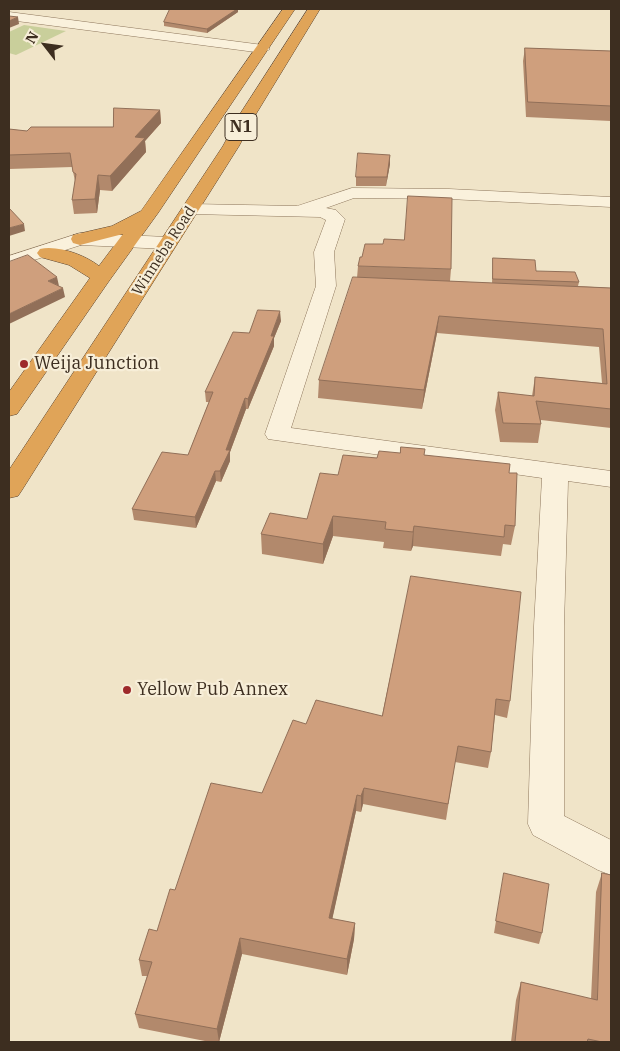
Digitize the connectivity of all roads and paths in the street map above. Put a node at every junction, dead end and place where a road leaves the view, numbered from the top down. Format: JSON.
{"nodes":[{"id":1,"x":289,"y":9,"type":"edge"},
{"id":2,"x":314,"y":9,"type":"edge"},
{"id":3,"x":9,"y":16,"type":"edge"},
{"id":4,"x":263,"y":49,"type":"junction"},
{"id":5,"x":611,"y":202,"type":"edge"},
{"id":6,"x":191,"y":209,"type":"junction"},
{"id":7,"x":298,"y":212,"type":"junction"},
{"id":8,"x":149,"y":213,"type":"junction"},
{"id":9,"x":80,"y":239,"type":"junction"},
{"id":10,"x":123,"y":248,"type":"junction"},
{"id":11,"x":162,"y":251,"type":"junction"},
{"id":12,"x":39,"y":254,"type":"junction"},
{"id":13,"x":9,"y":262,"type":"edge"},
{"id":14,"x":101,"y":277,"type":"junction"},
{"id":15,"x":9,"y":409,"type":"edge"},
{"id":16,"x":556,"y":471,"type":"junction"},
{"id":17,"x":611,"y":479,"type":"edge"},
{"id":18,"x":9,"y":490,"type":"edge"},
{"id":19,"x":611,"y":858,"type":"edge"}],
"edges":[{"from":1,"to":4,"type":"highway","name":"Winneba Road","number":"N1"},
{"from":2,"to":6,"type":"highway","name":"Winneba Road","number":"N1"},
{"from":3,"to":4,"type":"street"},
{"from":4,"to":8,"type":"highway","name":"Winneba Road","number":"N1"},
{"from":5,"to":7,"type":"street"},
{"from":6,"to":7,"type":"street"},
{"from":6,"to":11,"type":"highway","name":"Winneba Road","number":"N1"},
{"from":7,"to":16,"type":"street"},
{"from":8,"to":9,"type":"highway"},
{"from":8,"to":10,"type":"highway","name":"Winneba Road","number":"N1"},
{"from":9,"to":10,"type":"street"},
{"from":9,"to":12,"type":"street"},
{"from":10,"to":11,"type":"street"},
{"from":10,"to":12,"type":"street"},
{"from":10,"to":14,"type":"highway","name":"Winneba Road","number":"N1"},
{"from":11,"to":18,"type":"highway","name":"Winneba Road","number":"N1"},
{"from":12,"to":13,"type":"street"},
{"from":12,"to":14,"type":"highway"},
{"from":14,"to":15,"type":"highway","name":"Winneba Road","number":"N1"},
{"from":16,"to":17,"type":"street"},
{"from":16,"to":19,"type":"street"}]}
